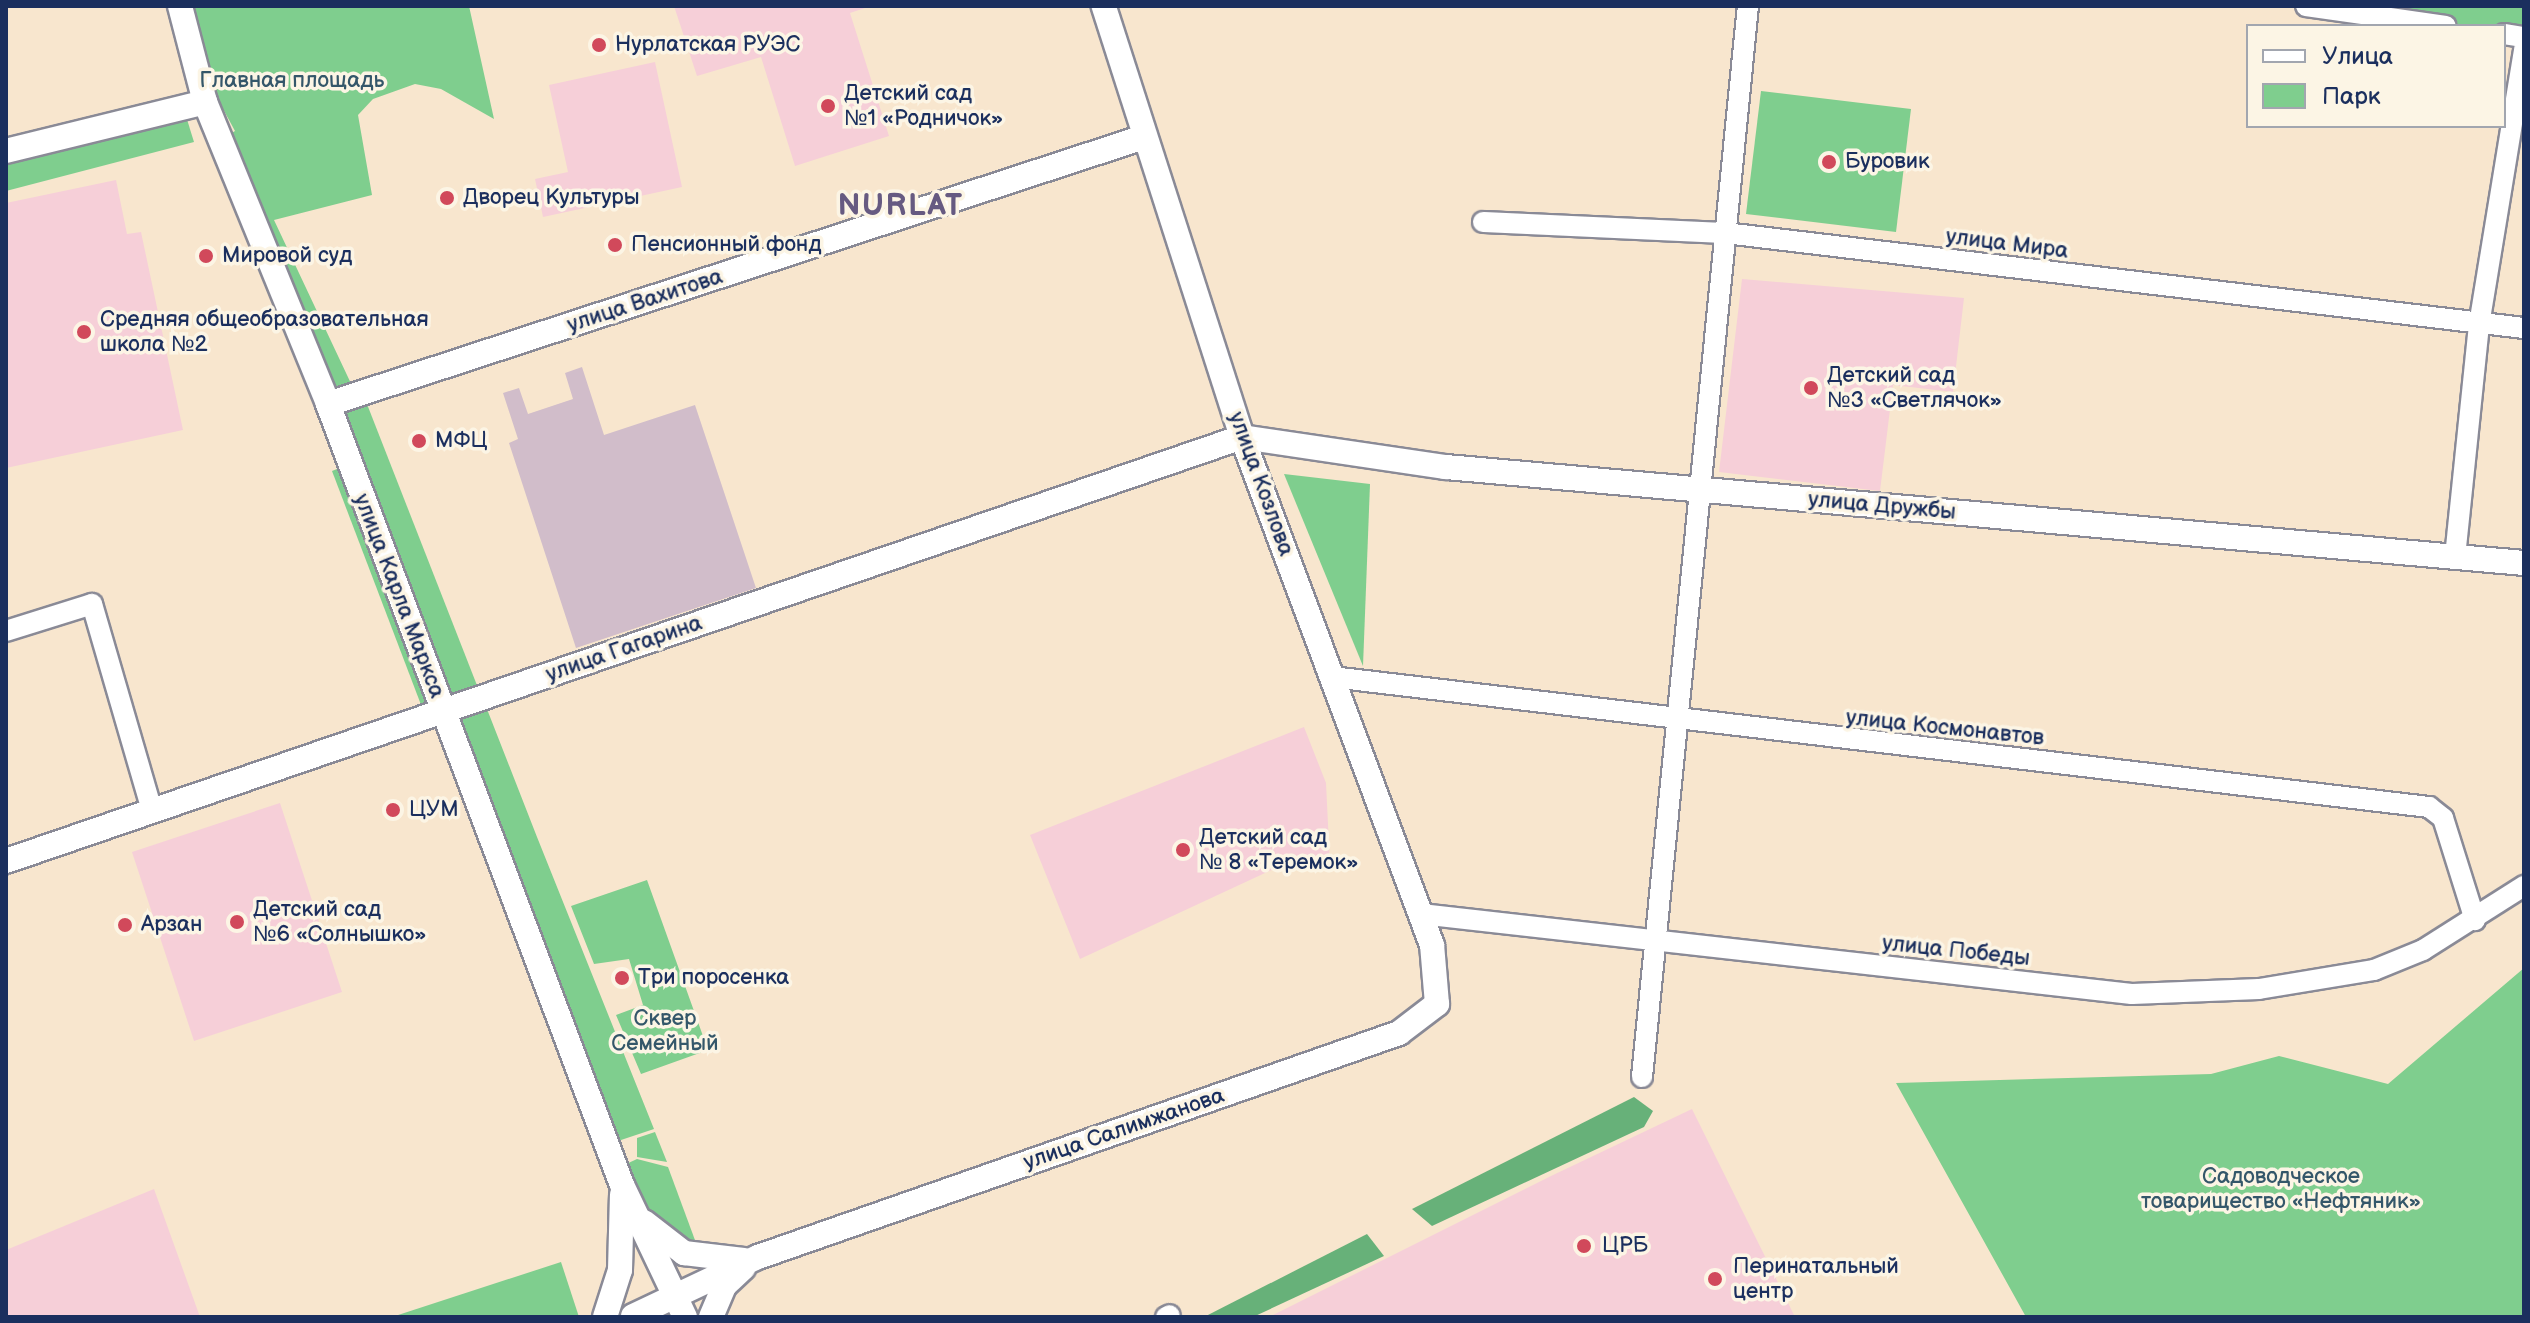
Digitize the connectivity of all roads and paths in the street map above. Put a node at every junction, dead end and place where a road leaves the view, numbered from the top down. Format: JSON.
{"nodes":[{"id":1,"x":180,"y":6,"type":"edge"},
{"id":2,"x":1104,"y":6,"type":"edge"},
{"id":3,"x":1748,"y":6,"type":"edge"},
{"id":4,"x":2306,"y":6,"type":"edge"},
{"id":5,"x":2432,"y":24,"type":"edge"},
{"id":6,"x":2524,"y":49,"type":"edge"},
{"id":7,"x":205,"y":102,"type":"junction"},
{"id":8,"x":1144,"y":137,"type":"junction"},
{"id":9,"x":6,"y":151,"type":"edge"},
{"id":10,"x":1483,"y":222,"type":"dead end"},
{"id":11,"x":1725,"y":233,"type":"junction"},
{"id":12,"x":2479,"y":325,"type":"junction"},
{"id":13,"x":2524,"y":328,"type":"edge"},
{"id":14,"x":328,"y":404,"type":"junction"},
{"id":15,"x":1242,"y":437,"type":"junction"},
{"id":16,"x":1700,"y":490,"type":"junction"},
{"id":17,"x":2455,"y":557,"type":"junction"},
{"id":18,"x":2524,"y":563,"type":"edge"},
{"id":19,"x":6,"y":631,"type":"edge"},
{"id":20,"x":1332,"y":677,"type":"junction"},
{"id":21,"x":442,"y":711,"type":"junction"},
{"id":22,"x":1677,"y":722,"type":"junction"},
{"id":23,"x":152,"y":811,"type":"junction"},
{"id":24,"x":6,"y":861,"type":"edge"},
{"id":25,"x":2524,"y":886,"type":"edge"},
{"id":26,"x":1421,"y":914,"type":"junction"},
{"id":27,"x":2475,"y":920,"type":"junction"},
{"id":28,"x":1655,"y":941,"type":"junction"},
{"id":29,"x":1436,"y":957,"type":"joint"},
{"id":30,"x":1642,"y":1077,"type":"dead end"},
{"id":31,"x":622,"y":1185,"type":"junction"},
{"id":32,"x":633,"y":1209,"type":"junction"},
{"id":33,"x":758,"y":1257,"type":"junction"},
{"id":34,"x":674,"y":1294,"type":"junction"},
{"id":35,"x":605,"y":1317,"type":"edge"},
{"id":36,"x":631,"y":1317,"type":"edge"},
{"id":37,"x":662,"y":1317,"type":"edge"},
{"id":38,"x":685,"y":1317,"type":"edge"},
{"id":39,"x":711,"y":1317,"type":"edge"}],
"edges":[{"from":1,"to":7,"type":"street","name":"улица Карла Маркса"},
{"from":2,"to":8,"type":"street","name":"улица Козлова"},
{"from":3,"to":11,"type":"street"},
{"from":4,"to":5,"type":"street"},
{"from":6,"to":12,"type":"street"},
{"from":7,"to":9,"type":"street"},
{"from":7,"to":14,"type":"street","name":"улица Карла Маркса"},
{"from":8,"to":14,"type":"street","name":"улица Вахитова"},
{"from":8,"to":15,"type":"street","name":"улица Козлова"},
{"from":10,"to":11,"type":"street","name":"улица Мира"},
{"from":11,"to":12,"type":"street","name":"улица Мира"},
{"from":11,"to":16,"type":"street"},
{"from":12,"to":13,"type":"street","name":"улица Мира"},
{"from":12,"to":17,"type":"street"},
{"from":14,"to":21,"type":"street","name":"улица Карла Маркса"},
{"from":15,"to":16,"type":"street","name":"улица Дружбы"},
{"from":15,"to":20,"type":"street","name":"улица Козлова"},
{"from":15,"to":21,"type":"street","name":"улица Гагарина"},
{"from":16,"to":17,"type":"street","name":"улица Дружбы"},
{"from":16,"to":22,"type":"street"},
{"from":17,"to":18,"type":"street","name":"улица Дружбы"},
{"from":19,"to":23,"type":"street"},
{"from":20,"to":22,"type":"street","name":"улица Космонавтов"},
{"from":20,"to":26,"type":"street","name":"улица Козлова"},
{"from":21,"to":23,"type":"street","name":"улица Гагарина"},
{"from":21,"to":31,"type":"street","name":"улица Карла Маркса"},
{"from":22,"to":27,"type":"street","name":"улица Космонавтов"},
{"from":22,"to":28,"type":"street"},
{"from":23,"to":24,"type":"street","name":"улица Гагарина"},
{"from":25,"to":27,"type":"street","name":"улица Победы"},
{"from":26,"to":28,"type":"street","name":"улица Победы"},
{"from":26,"to":29,"type":"street","name":"улица Козлова"},
{"from":27,"to":28,"type":"street","name":"улица Победы"},
{"from":28,"to":30,"type":"street"},
{"from":29,"to":33,"type":"street","name":"улица Салимжанова"},
{"from":31,"to":32,"type":"street","name":"улица Карла Маркса"},
{"from":31,"to":35,"type":"street","name":"улица Карла Маркса"},
{"from":32,"to":33,"type":"street"},
{"from":32,"to":34,"type":"street","name":"улица Карла Маркса"},
{"from":33,"to":34,"type":"street","name":"улица Салимжанова"},
{"from":33,"to":39,"type":"street"},
{"from":34,"to":36,"type":"street","name":"улица Салимжанова"},
{"from":34,"to":38,"type":"street","name":"улица Карла Маркса"},
{"from":36,"to":37,"type":"street"}]}
